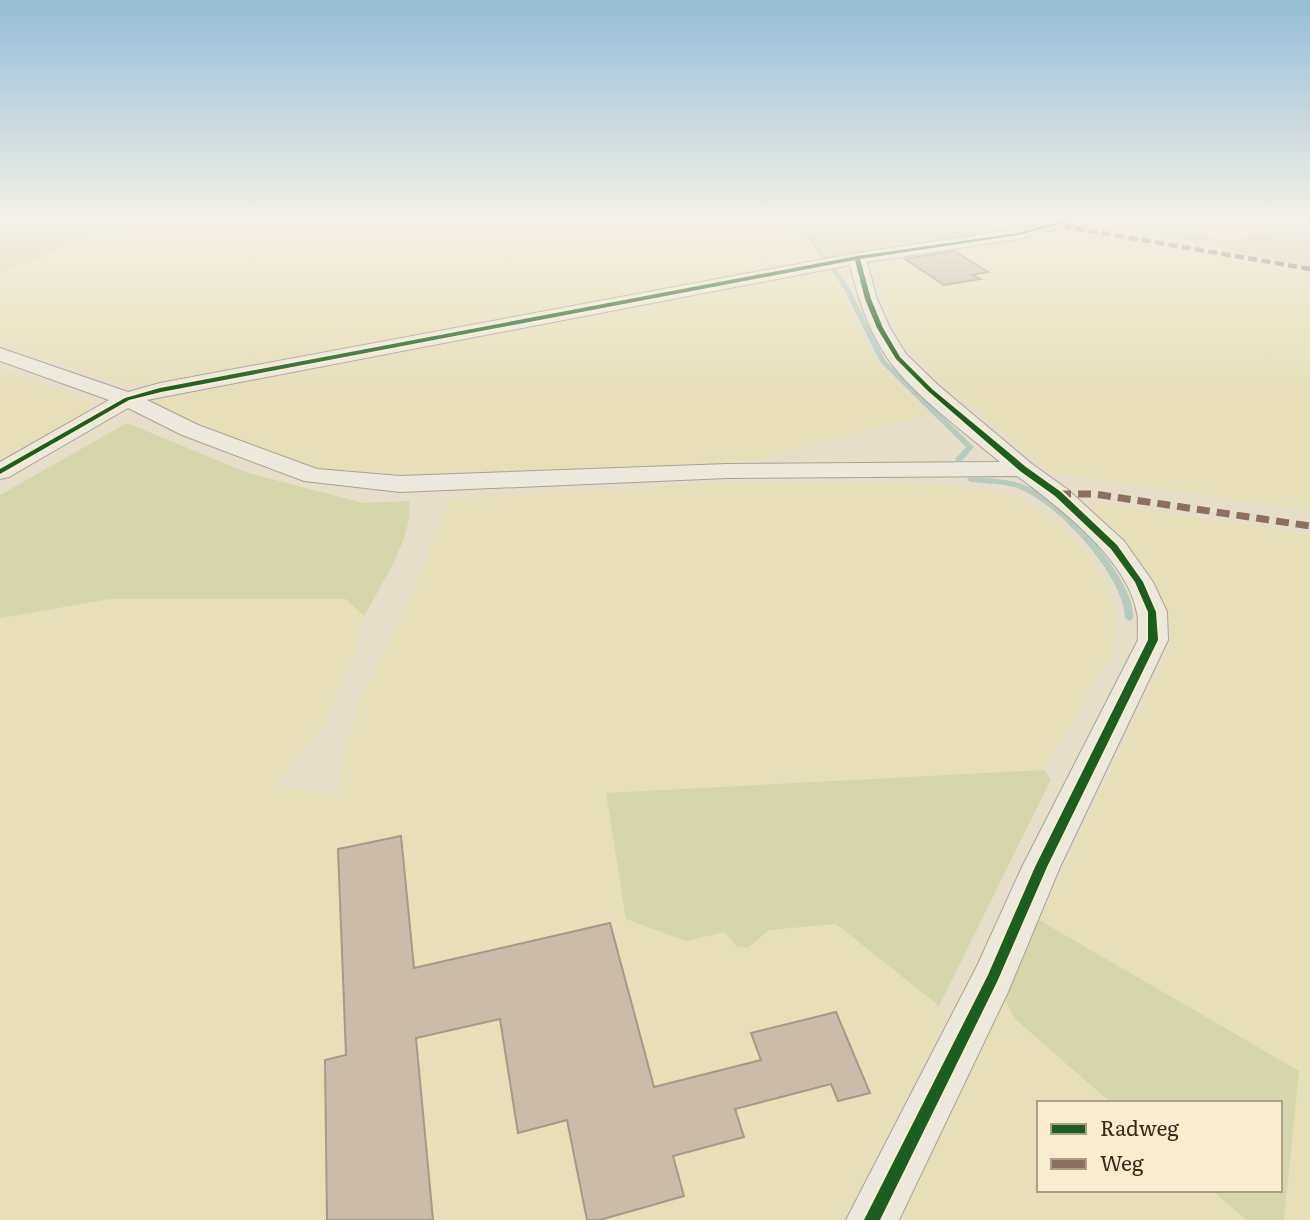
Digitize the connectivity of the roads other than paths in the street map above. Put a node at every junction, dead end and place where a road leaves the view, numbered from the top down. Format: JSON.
{"nodes":[{"id":1,"x":758,"y":277,"type":"edge"},
{"id":2,"x":863,"y":277,"type":"edge"},
{"id":3,"x":0,"y":354,"type":"edge"},
{"id":4,"x":127,"y":399,"type":"junction"},
{"id":5,"x":1023,"y":469,"type":"junction"},
{"id":6,"x":0,"y":472,"type":"edge"},
{"id":7,"x":872,"y":1220,"type":"edge"}],
"edges":[{"from":1,"to":4,"type":"street"},
{"from":2,"to":5,"type":"street"},
{"from":3,"to":4,"type":"street"},
{"from":4,"to":5,"type":"street"},
{"from":4,"to":6,"type":"street"},
{"from":5,"to":7,"type":"street"}]}
